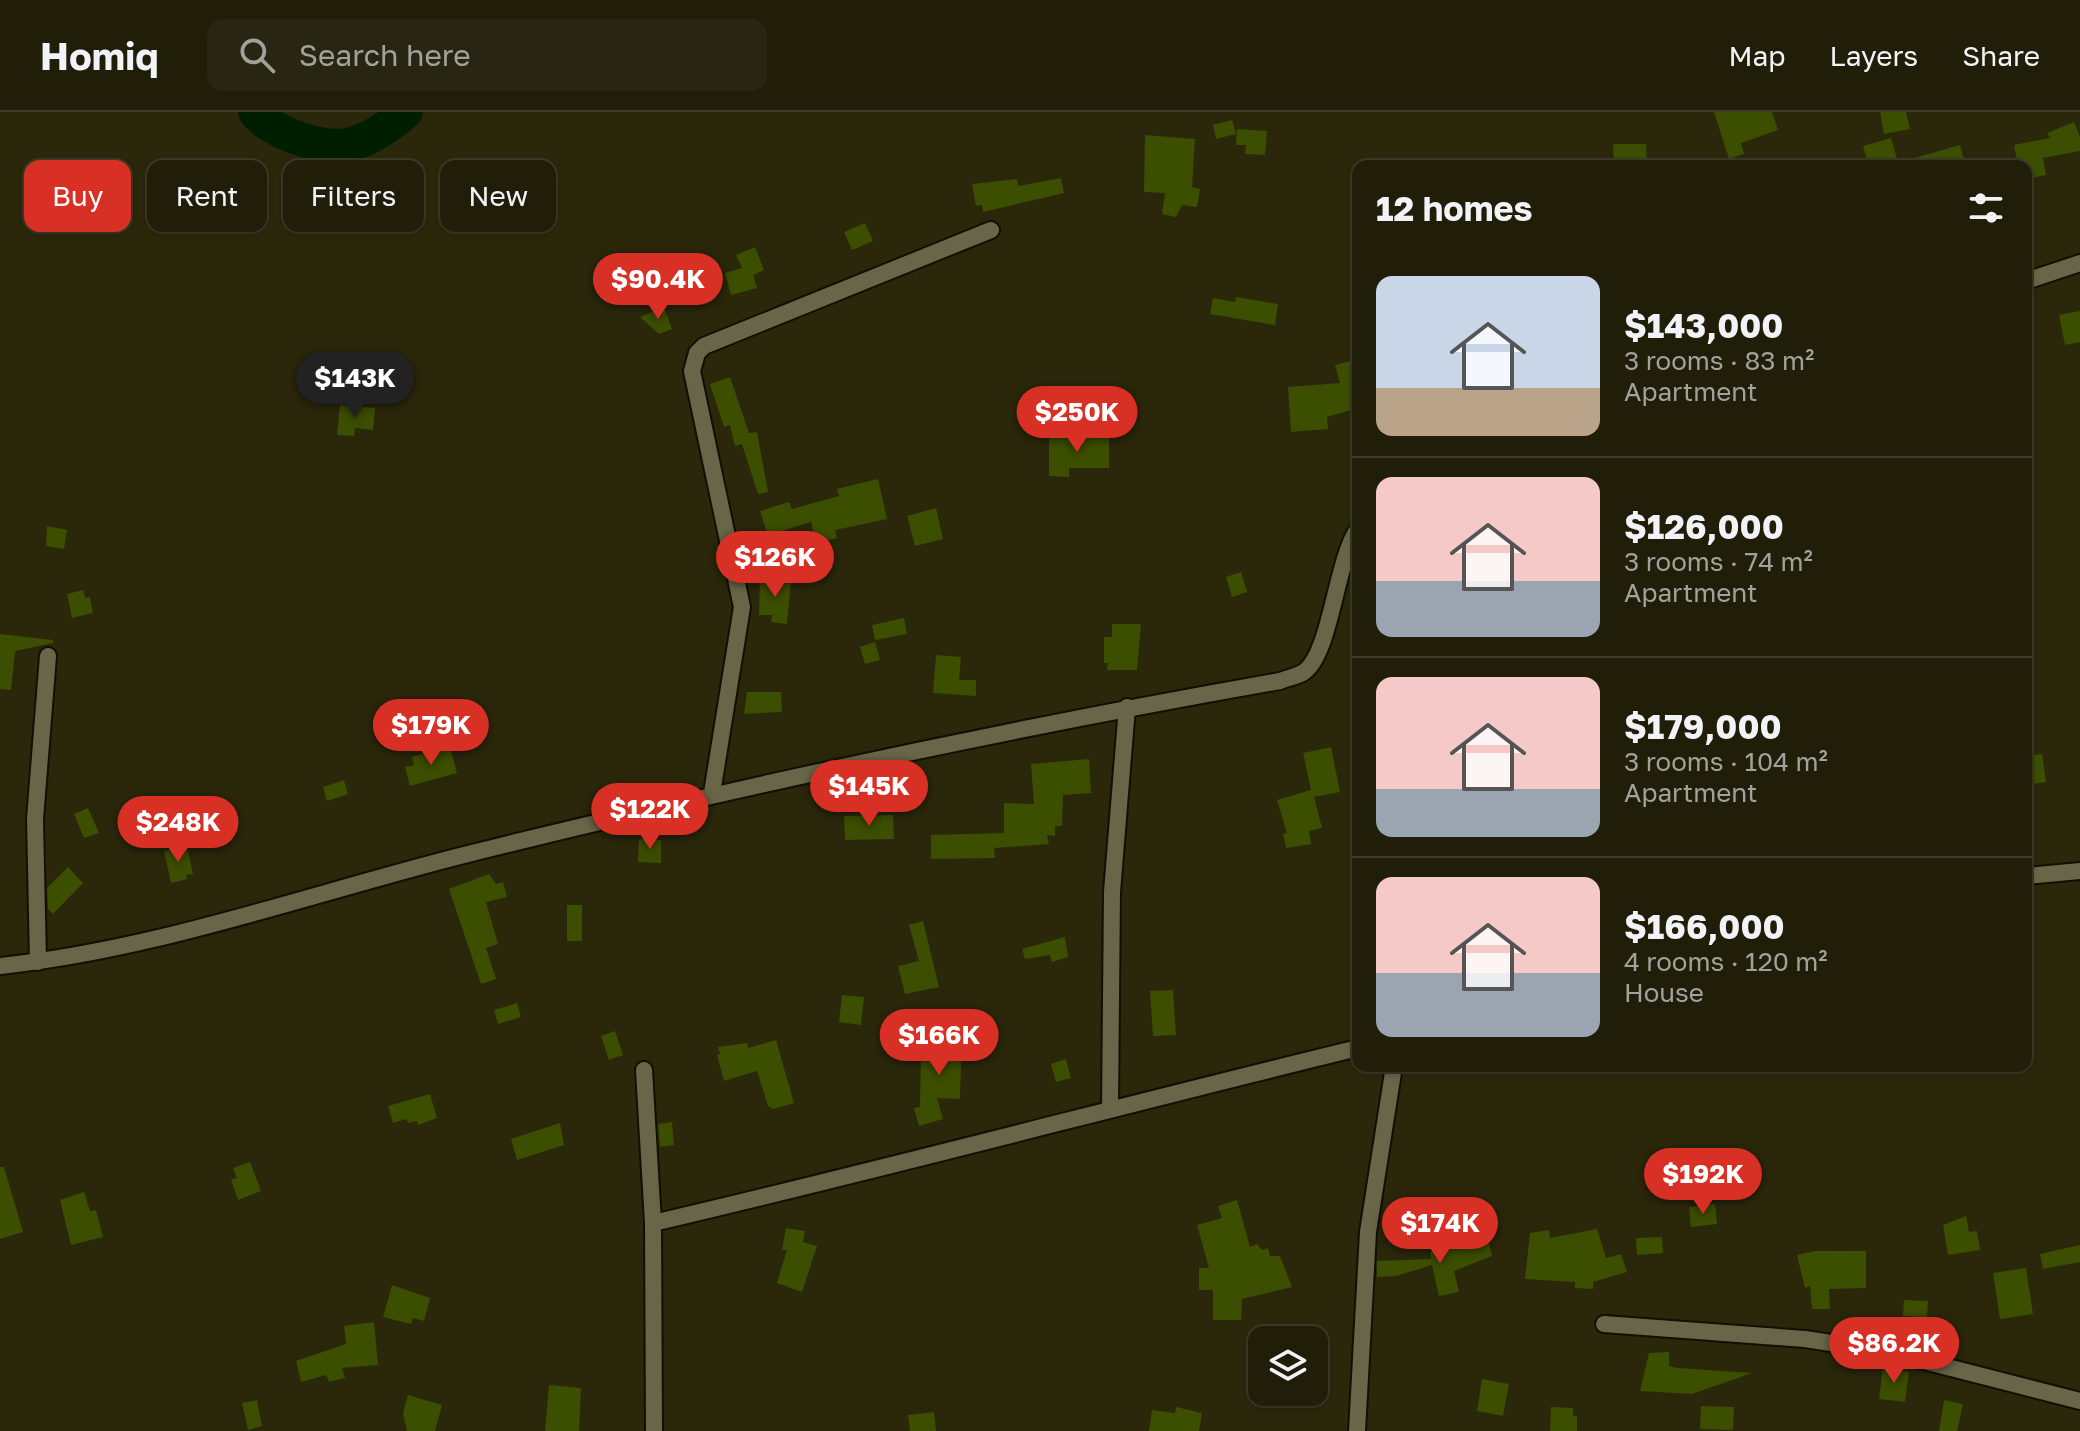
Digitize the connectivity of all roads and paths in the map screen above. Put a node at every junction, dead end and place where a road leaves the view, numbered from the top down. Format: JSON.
{"nodes":[{"id":1,"x":991,"y":230,"type":"dead end"},
{"id":2,"x":2080,"y":263,"type":"edge"},
{"id":3,"x":2032,"y":279,"type":"edge"},
{"id":4,"x":1352,"y":542,"type":"edge"},
{"id":5,"x":48,"y":656,"type":"dead end"},
{"id":6,"x":1127,"y":707,"type":"junction"},
{"id":7,"x":712,"y":793,"type":"junction"},
{"id":8,"x":2080,"y":871,"type":"edge"},
{"id":9,"x":2032,"y":875,"type":"edge"},
{"id":10,"x":38,"y":962,"type":"junction"},
{"id":11,"x":0,"y":966,"type":"edge"},
{"id":12,"x":1352,"y":1049,"type":"edge"},
{"id":13,"x":644,"y":1070,"type":"dead end"},
{"id":14,"x":1393,"y":1072,"type":"edge"},
{"id":15,"x":1110,"y":1107,"type":"junction"},
{"id":16,"x":653,"y":1223,"type":"junction"},
{"id":17,"x":1604,"y":1324,"type":"dead end"},
{"id":18,"x":2080,"y":1401,"type":"edge"},
{"id":19,"x":654,"y":1431,"type":"edge"},
{"id":20,"x":1357,"y":1431,"type":"edge"}],
"edges":[{"from":1,"to":7,"type":"street"},
{"from":2,"to":3,"type":"street"},
{"from":4,"to":6,"type":"street"},
{"from":5,"to":10,"type":"street"},
{"from":6,"to":7,"type":"street"},
{"from":6,"to":15,"type":"street"},
{"from":7,"to":10,"type":"street"},
{"from":8,"to":9,"type":"street"},
{"from":10,"to":11,"type":"street"},
{"from":12,"to":15,"type":"street"},
{"from":13,"to":16,"type":"street"},
{"from":14,"to":20,"type":"street"},
{"from":15,"to":16,"type":"street"},
{"from":16,"to":19,"type":"street"},
{"from":17,"to":18,"type":"street"}]}
